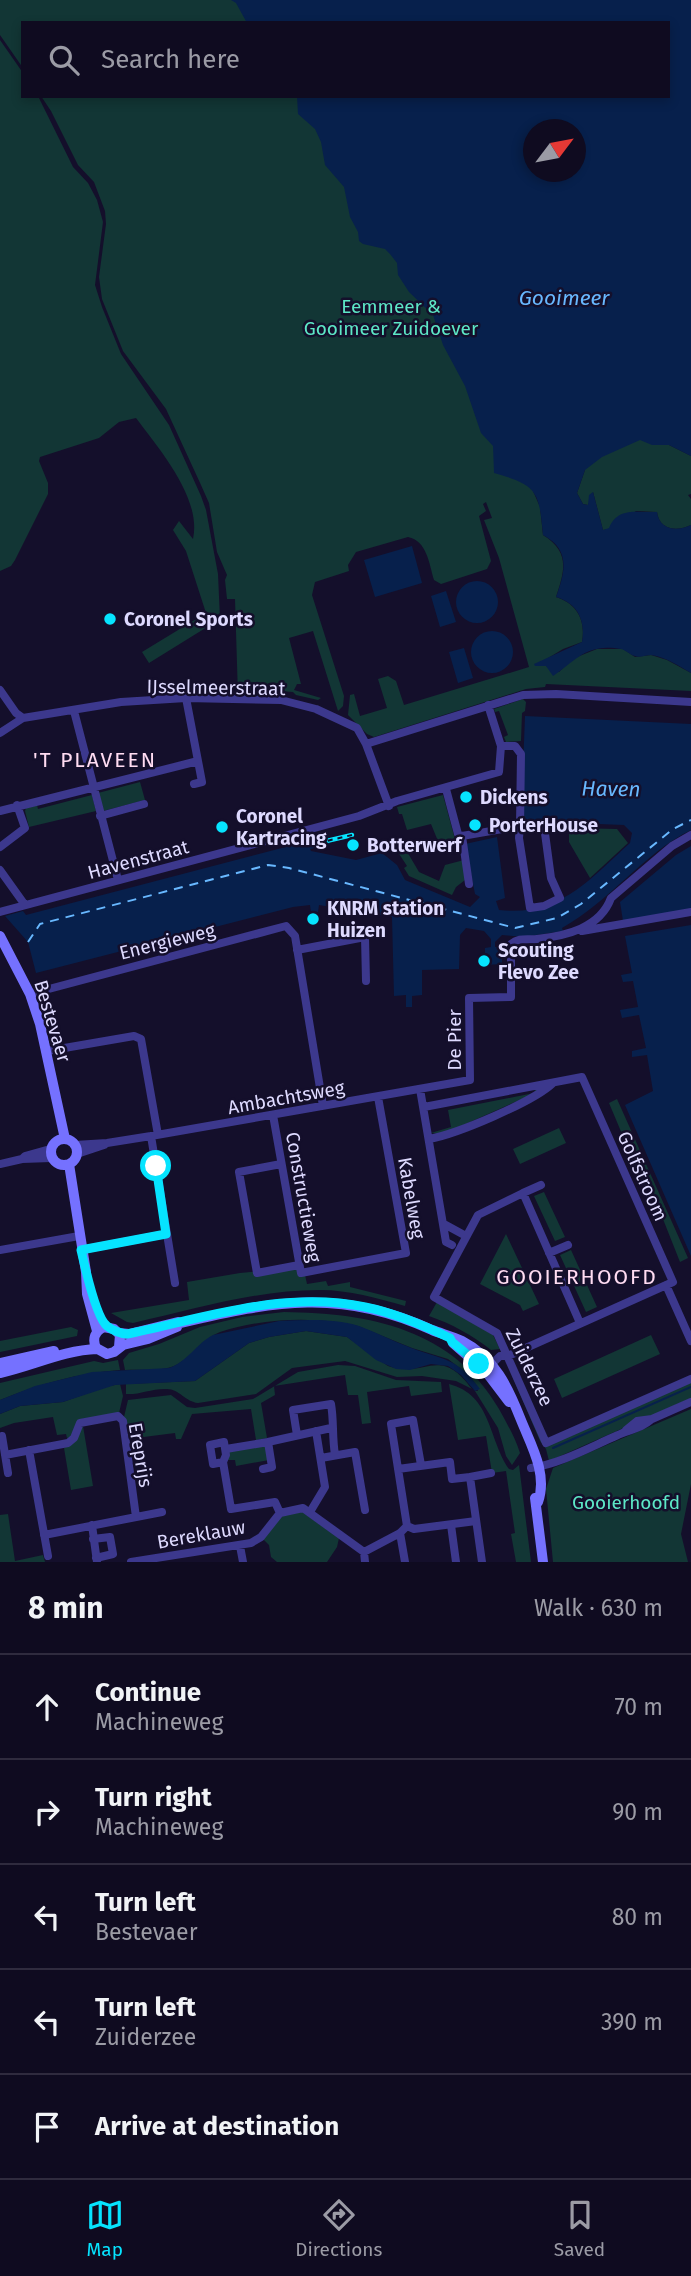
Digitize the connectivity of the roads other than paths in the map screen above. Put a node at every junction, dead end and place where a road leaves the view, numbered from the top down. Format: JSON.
{"nodes":[{"id":1,"x":0,"y":691,"type":"edge"},
{"id":2,"x":186,"y":698,"type":"junction"},
{"id":3,"x":691,"y":702,"type":"edge"},
{"id":4,"x":488,"y":705,"type":"junction"},
{"id":5,"x":74,"y":711,"type":"junction"},
{"id":6,"x":23,"y":718,"type":"junction"},
{"id":7,"x":0,"y":733,"type":"edge"},
{"id":8,"x":366,"y":744,"type":"junction"},
{"id":9,"x":501,"y":746,"type":"junction"},
{"id":10,"x":198,"y":761,"type":"junction"},
{"id":11,"x":194,"y":784,"type":"dead end"},
{"id":12,"x":93,"y":787,"type":"junction"},
{"id":13,"x":446,"y":789,"type":"junction"},
{"id":14,"x":144,"y":804,"type":"dead end"},
{"id":15,"x":17,"y":805,"type":"junction"},
{"id":16,"x":389,"y":806,"type":"junction"},
{"id":17,"x":0,"y":811,"type":"edge"},
{"id":18,"x":100,"y":816,"type":"junction"},
{"id":19,"x":520,"y":826,"type":"junction"},
{"id":20,"x":691,"y":835,"type":"edge"},
{"id":21,"x":462,"y":836,"type":"junction"},
{"id":22,"x":0,"y":847,"type":"edge"},
{"id":23,"x":0,"y":870,"type":"edge"},
{"id":24,"x":118,"y":880,"type":"junction"},
{"id":25,"x":469,"y":884,"type":"dead end"},
{"id":26,"x":25,"y":905,"type":"junction"},
{"id":27,"x":0,"y":912,"type":"edge"},
{"id":28,"x":691,"y":912,"type":"edge"},
{"id":29,"x":579,"y":931,"type":"junction"},
{"id":30,"x":0,"y":936,"type":"edge"},
{"id":31,"x":0,"y":942,"type":"edge"},
{"id":32,"x":298,"y":950,"type":"junction"},
{"id":33,"x":11,"y":955,"type":"junction"},
{"id":34,"x":366,"y":981,"type":"dead end"},
{"id":35,"x":30,"y":994,"type":"junction"},
{"id":36,"x":47,"y":1051,"type":"junction"},
{"id":37,"x":470,"y":1080,"type":"joint"},
{"id":38,"x":553,"y":1083,"type":"junction"},
{"id":39,"x":420,"y":1089,"type":"junction"},
{"id":40,"x":378,"y":1097,"type":"junction"},
{"id":41,"x":323,"y":1106,"type":"junction"},
{"id":42,"x":424,"y":1107,"type":"junction"},
{"id":43,"x":273,"y":1115,"type":"junction"},
{"id":44,"x":154,"y":1135,"type":"junction"},
{"id":45,"x":429,"y":1139,"type":"junction"},
{"id":46,"x":63,"y":1147,"type":"junction"},
{"id":47,"x":0,"y":1164,"type":"edge"},
{"id":48,"x":281,"y":1164,"type":"junction"},
{"id":49,"x":65,"y":1165,"type":"junction"},
{"id":50,"x":541,"y":1185,"type":"dead end"},
{"id":51,"x":523,"y":1193,"type":"junction"},
{"id":52,"x":444,"y":1224,"type":"junction"},
{"id":53,"x":166,"y":1234,"type":"junction"},
{"id":54,"x":79,"y":1236,"type":"junction"},
{"id":55,"x":466,"y":1236,"type":"junction"},
{"id":56,"x":452,"y":1245,"type":"dead end"},
{"id":57,"x":568,"y":1245,"type":"dead end"},
{"id":58,"x":0,"y":1250,"type":"edge"},
{"id":59,"x":81,"y":1250,"type":"junction"},
{"id":60,"x":549,"y":1253,"type":"junction"},
{"id":61,"x":354,"y":1263,"type":"joint"},
{"id":62,"x":299,"y":1265,"type":"junction"},
{"id":63,"x":175,"y":1283,"type":"dead end"},
{"id":64,"x":666,"y":1285,"type":"junction"},
{"id":65,"x":580,"y":1322,"type":"junction"},
{"id":66,"x":181,"y":1323,"type":"junction"},
{"id":67,"x":119,"y":1333,"type":"junction"},
{"id":68,"x":99,"y":1337,"type":"junction"},
{"id":69,"x":691,"y":1341,"type":"edge"},
{"id":70,"x":119,"y":1347,"type":"junction"},
{"id":71,"x":508,"y":1356,"type":"junction"},
{"id":72,"x":0,"y":1363,"type":"edge"},
{"id":73,"x":492,"y":1368,"type":"junction"},
{"id":74,"x":0,"y":1374,"type":"edge"},
{"id":75,"x":691,"y":1379,"type":"edge"},
{"id":76,"x":691,"y":1402,"type":"edge"},
{"id":77,"x":331,"y":1429,"type":"junction"},
{"id":78,"x":316,"y":1431,"type":"junction"},
{"id":79,"x":298,"y":1435,"type":"junction"},
{"id":80,"x":2,"y":1436,"type":"dead end"},
{"id":81,"x":268,"y":1442,"type":"junction"},
{"id":82,"x":226,"y":1449,"type":"junction"},
{"id":83,"x":29,"y":1450,"type":"junction"},
{"id":84,"x":5,"y":1454,"type":"junction"},
{"id":85,"x":335,"y":1455,"type":"junction"},
{"id":86,"x":321,"y":1458,"type":"junction"},
{"id":87,"x":223,"y":1462,"type":"junction"},
{"id":88,"x":421,"y":1465,"type":"junction"},
{"id":89,"x":535,"y":1467,"type":"junction"},
{"id":90,"x":263,"y":1469,"type":"dead end"},
{"id":91,"x":398,"y":1469,"type":"junction"},
{"id":92,"x":8,"y":1473,"type":"dead end"},
{"id":93,"x":491,"y":1473,"type":"dead end"},
{"id":94,"x":470,"y":1477,"type":"junction"},
{"id":95,"x":365,"y":1510,"type":"dead end"},
{"id":96,"x":162,"y":1512,"type":"dead end"},
{"id":97,"x":310,"y":1512,"type":"junction"},
{"id":98,"x":280,"y":1513,"type":"junction"},
{"id":99,"x":136,"y":1517,"type":"junction"},
{"id":100,"x":476,"y":1521,"type":"junction"},
{"id":101,"x":92,"y":1525,"type":"junction"},
{"id":102,"x":451,"y":1525,"type":"junction"},
{"id":103,"x":407,"y":1526,"type":"junction"},
{"id":104,"x":400,"y":1533,"type":"junction"},
{"id":105,"x":44,"y":1535,"type":"junction"},
{"id":106,"x":93,"y":1539,"type":"junction"},
{"id":107,"x":240,"y":1546,"type":"junction"},
{"id":108,"x":364,"y":1552,"type":"junction"},
{"id":109,"x":48,"y":1556,"type":"dead end"},
{"id":110,"x":96,"y":1560,"type":"edge"},
{"id":111,"x":156,"y":1560,"type":"edge"},
{"id":112,"x":131,"y":1562,"type":"edge"},
{"id":113,"x":243,"y":1562,"type":"edge"},
{"id":114,"x":365,"y":1562,"type":"edge"},
{"id":115,"x":405,"y":1562,"type":"edge"},
{"id":116,"x":456,"y":1562,"type":"edge"},
{"id":117,"x":482,"y":1562,"type":"edge"},
{"id":118,"x":544,"y":1562,"type":"edge"}],
"edges":[{"from":1,"to":6,"type":"street"},
{"from":2,"to":5,"type":"street","name":"IJsselmeerstraat"},
{"from":2,"to":8,"type":"street","name":"IJsselmeerstraat"},
{"from":2,"to":10,"type":"street"},
{"from":3,"to":4,"type":"street"},
{"from":4,"to":8,"type":"street"},
{"from":4,"to":9,"type":"street"},
{"from":5,"to":6,"type":"street","name":"IJsselmeerstraat"},
{"from":5,"to":12,"type":"street"},
{"from":6,"to":7,"type":"street"},
{"from":8,"to":16,"type":"street","name":"IJsselmeerstraat"},
{"from":9,"to":13,"type":"street","name":"Havenstraat"},
{"from":9,"to":19,"type":"street"},
{"from":10,"to":11,"type":"street"},
{"from":10,"to":12,"type":"street"},
{"from":12,"to":15,"type":"street"},
{"from":12,"to":18,"type":"street"},
{"from":13,"to":16,"type":"street","name":"Havenstraat"},
{"from":13,"to":21,"type":"street"},
{"from":14,"to":18,"type":"street"},
{"from":15,"to":17,"type":"street"},
{"from":15,"to":22,"type":"street"},
{"from":16,"to":24,"type":"street","name":"Havenstraat"},
{"from":18,"to":24,"type":"street"},
{"from":19,"to":19,"type":"street"},
{"from":19,"to":21,"type":"street"},
{"from":20,"to":29,"type":"street","name":"De Pier"},
{"from":21,"to":25,"type":"street"},
{"from":23,"to":26,"type":"street"},
{"from":24,"to":26,"type":"street","name":"Havenstraat"},
{"from":26,"to":27,"type":"street","name":"Havenstraat"},
{"from":28,"to":29,"type":"street","name":"De Pier"},
{"from":29,"to":37,"type":"street","name":"De Pier"},
{"from":30,"to":33,"type":"street","name":"Bestevaer"},
{"from":31,"to":33,"type":"street","name":"Bestevaer"},
{"from":32,"to":34,"type":"street"},
{"from":32,"to":35,"type":"street","name":"Energieweg"},
{"from":32,"to":41,"type":"street"},
{"from":33,"to":35,"type":"street","name":"Bestevaer"},
{"from":35,"to":36,"type":"street","name":"Bestevaer"},
{"from":36,"to":44,"type":"street"},
{"from":36,"to":46,"type":"street","name":"Bestevaer"},
{"from":37,"to":39,"type":"street","name":"Ambachtsweg"},
{"from":38,"to":42,"type":"street"},
{"from":38,"to":45,"type":"street"},
{"from":38,"to":64,"type":"street","name":"Golfstroom"},
{"from":39,"to":40,"type":"street","name":"Ambachtsweg"},
{"from":39,"to":42,"type":"street"},
{"from":40,"to":41,"type":"street","name":"Ambachtsweg"},
{"from":40,"to":61,"type":"street","name":"Kabelweg"},
{"from":41,"to":43,"type":"street","name":"Ambachtsweg"},
{"from":42,"to":45,"type":"street"},
{"from":43,"to":44,"type":"street","name":"Ambachtsweg"},
{"from":43,"to":48,"type":"street","name":"Constructieweg"},
{"from":44,"to":46,"type":"street","name":"Ambachtsweg"},
{"from":44,"to":53,"type":"street"},
{"from":45,"to":52,"type":"street"},
{"from":46,"to":47,"type":"street","name":"Ambachtsweg"},
{"from":46,"to":49,"type":"street"},
{"from":46,"to":49,"type":"street"},
{"from":48,"to":62,"type":"street","name":"Constructieweg"},
{"from":48,"to":62,"type":"street"},
{"from":49,"to":54,"type":"street"},
{"from":50,"to":51,"type":"street"},
{"from":51,"to":55,"type":"street"},
{"from":51,"to":60,"type":"street"},
{"from":52,"to":55,"type":"street"},
{"from":52,"to":56,"type":"street"},
{"from":53,"to":59,"type":"street"},
{"from":53,"to":63,"type":"street"},
{"from":54,"to":58,"type":"street"},
{"from":54,"to":59,"type":"street"},
{"from":55,"to":71,"type":"street","name":"Zuiderzee"},
{"from":57,"to":60,"type":"street"},
{"from":59,"to":68,"type":"street"},
{"from":60,"to":65,"type":"street"},
{"from":61,"to":62,"type":"street","name":"Constructieweg"},
{"from":64,"to":65,"type":"street"},
{"from":64,"to":69,"type":"street","name":"Golfstroom"},
{"from":65,"to":71,"type":"street"},
{"from":66,"to":67,"type":"street","name":"Zuiderzee"},
{"from":66,"to":70,"type":"street","name":"Zuiderzee"},
{"from":66,"to":73,"type":"street","name":"Zuiderzee"},
{"from":67,"to":68,"type":"street"},
{"from":67,"to":70,"type":"street"},
{"from":68,"to":70,"type":"street","name":"Zuiderzee"},
{"from":68,"to":72,"type":"street"},
{"from":68,"to":74,"type":"street"},
{"from":71,"to":73,"type":"street"},
{"from":71,"to":75,"type":"street","name":"Zuiderzee"},
{"from":73,"to":89,"type":"street","name":"Zuiderzee"},
{"from":76,"to":89,"type":"street"},
{"from":77,"to":78,"type":"street"},
{"from":77,"to":79,"type":"street"},
{"from":77,"to":85,"type":"street"},
{"from":78,"to":79,"type":"street"},
{"from":78,"to":86,"type":"street"},
{"from":79,"to":81,"type":"street"},
{"from":80,"to":84,"type":"street"},
{"from":81,"to":82,"type":"street"},
{"from":81,"to":90,"type":"street"},
{"from":82,"to":87,"type":"street"},
{"from":82,"to":87,"type":"street"},
{"from":83,"to":84,"type":"street","name":"Ereprijs"},
{"from":83,"to":99,"type":"street","name":"Ereprijs"},
{"from":83,"to":105,"type":"street"},
{"from":84,"to":92,"type":"street"},
{"from":85,"to":86,"type":"street"},
{"from":85,"to":95,"type":"street"},
{"from":86,"to":97,"type":"street"},
{"from":87,"to":98,"type":"street"},
{"from":88,"to":91,"type":"street"},
{"from":88,"to":91,"type":"street"},
{"from":88,"to":94,"type":"street"},
{"from":89,"to":118,"type":"street","name":"Zuiderzee"},
{"from":91,"to":103,"type":"street"},
{"from":93,"to":94,"type":"street"},
{"from":94,"to":100,"type":"street"},
{"from":96,"to":99,"type":"street","name":"Ereprijs"},
{"from":97,"to":98,"type":"street"},
{"from":97,"to":108,"type":"street"},
{"from":98,"to":107,"type":"street","name":"Bereklauw"},
{"from":99,"to":101,"type":"street","name":"Ereprijs"},
{"from":100,"to":102,"type":"street"},
{"from":100,"to":117,"type":"street"},
{"from":101,"to":105,"type":"street","name":"Ereprijs"},
{"from":101,"to":106,"type":"street"},
{"from":102,"to":103,"type":"street"},
{"from":102,"to":116,"type":"street"},
{"from":103,"to":104,"type":"street"},
{"from":104,"to":108,"type":"street"},
{"from":104,"to":115,"type":"street"},
{"from":105,"to":109,"type":"street"},
{"from":106,"to":110,"type":"street"},
{"from":106,"to":110,"type":"street"},
{"from":107,"to":111,"type":"street","name":"Bereklauw"},
{"from":107,"to":113,"type":"street"},
{"from":108,"to":114,"type":"street"},
{"from":111,"to":112,"type":"street","name":"Bereklauw"}]}
